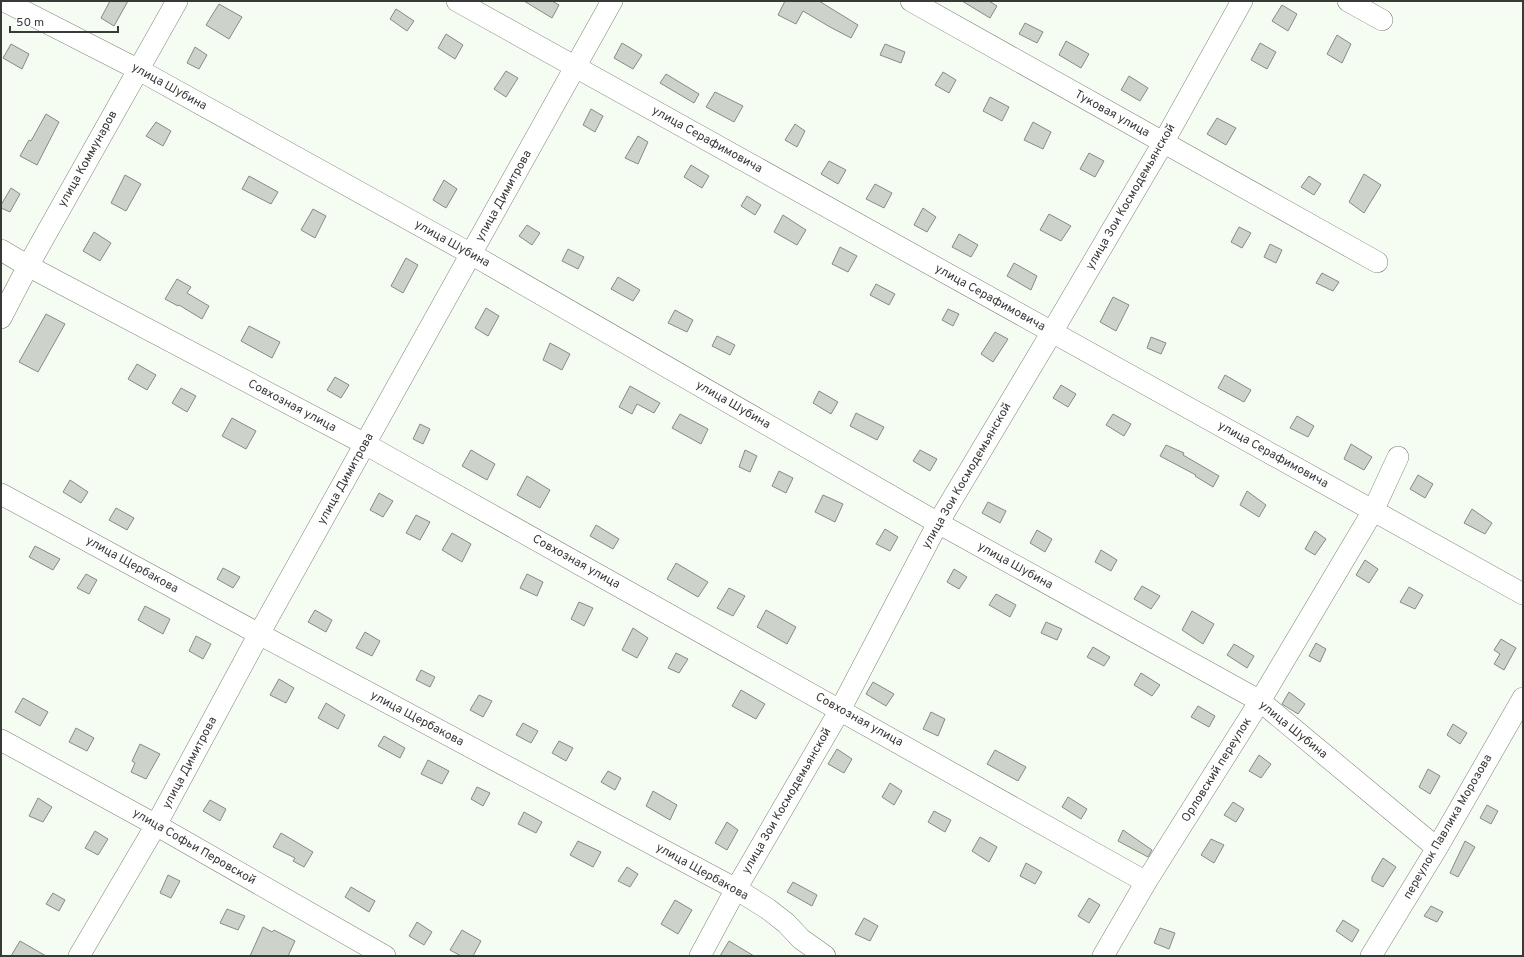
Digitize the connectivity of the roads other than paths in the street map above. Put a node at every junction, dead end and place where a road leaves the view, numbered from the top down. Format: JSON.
{"nodes":[{"id":1,"x":4,"y":1,"type":"edge"},
{"id":2,"x":177,"y":1,"type":"edge"},
{"id":3,"x":457,"y":1,"type":"edge"},
{"id":4,"x":612,"y":1,"type":"edge"},
{"id":5,"x":911,"y":1,"type":"edge"},
{"id":6,"x":1242,"y":1,"type":"edge"},
{"id":7,"x":1348,"y":1,"type":"edge"},
{"id":8,"x":1382,"y":20,"type":"dead end"},
{"id":9,"x":575,"y":67,"type":"junction"},
{"id":10,"x":139,"y":70,"type":"junction"},
{"id":11,"x":1162,"y":143,"type":"junction"},
{"id":12,"x":1,"y":250,"type":"edge"},
{"id":13,"x":471,"y":254,"type":"junction"},
{"id":14,"x":1377,"y":262,"type":"dead end"},
{"id":15,"x":28,"y":266,"type":"junction"},
{"id":16,"x":1,"y":318,"type":"edge"},
{"id":17,"x":1052,"y":332,"type":"junction"},
{"id":18,"x":365,"y":444,"type":"junction"},
{"id":19,"x":1398,"y":457,"type":"dead end"},
{"id":20,"x":1,"y":494,"type":"edge"},
{"id":21,"x":1373,"y":510,"type":"junction"},
{"id":22,"x":938,"y":523,"type":"junction"},
{"id":23,"x":1523,"y":594,"type":"edge"},
{"id":24,"x":259,"y":634,"type":"junction"},
{"id":25,"x":1523,"y":698,"type":"edge"},
{"id":26,"x":1260,"y":701,"type":"junction"},
{"id":27,"x":840,"y":710,"type":"junction"},
{"id":28,"x":1,"y":740,"type":"edge"},
{"id":29,"x":156,"y":825,"type":"junction"},
{"id":30,"x":1437,"y":848,"type":"junction"},
{"id":31,"x":1146,"y":882,"type":"junction"},
{"id":32,"x":736,"y":889,"type":"junction"},
{"id":33,"x":79,"y":956,"type":"edge"},
{"id":34,"x":385,"y":956,"type":"edge"},
{"id":35,"x":700,"y":956,"type":"edge"},
{"id":36,"x":825,"y":956,"type":"edge"},
{"id":37,"x":1103,"y":956,"type":"edge"},
{"id":38,"x":1372,"y":956,"type":"edge"}],
"edges":[{"from":1,"to":10,"type":"street","name":"улица Шубина"},
{"from":2,"to":10,"type":"street","name":"улица Коммунаров"},
{"from":3,"to":9,"type":"street","name":"улица Серафимовича"},
{"from":4,"to":9,"type":"street","name":"улица Димитрова"},
{"from":5,"to":11,"type":"street","name":"Туковая улица"},
{"from":6,"to":11,"type":"street","name":"улица Зои Космодемьянской"},
{"from":7,"to":8,"type":"street"},
{"from":9,"to":13,"type":"street","name":"улица Димитрова"},
{"from":9,"to":17,"type":"street","name":"улица Серафимовича"},
{"from":10,"to":13,"type":"street","name":"улица Шубина"},
{"from":10,"to":15,"type":"street","name":"улица Коммунаров"},
{"from":11,"to":14,"type":"street","name":"Туковая улица"},
{"from":11,"to":17,"type":"street","name":"улица Зои Космодемьянской"},
{"from":12,"to":15,"type":"street","name":"Совхозная улица"},
{"from":13,"to":18,"type":"street","name":"улица Димитрова"},
{"from":13,"to":22,"type":"street","name":"улица Шубина"},
{"from":15,"to":16,"type":"street","name":"улица Коммунаров"},
{"from":15,"to":18,"type":"street","name":"Совхозная улица"},
{"from":17,"to":21,"type":"street","name":"улица Серафимовича"},
{"from":17,"to":22,"type":"street","name":"улица Зои Космодемьянской"},
{"from":18,"to":24,"type":"street","name":"улица Димитрова"},
{"from":18,"to":27,"type":"street","name":"Совхозная улица"},
{"from":19,"to":21,"type":"street","name":"Орловский переулок"},
{"from":20,"to":24,"type":"street","name":"улица Щербакова"},
{"from":21,"to":23,"type":"street","name":"улица Серафимовича"},
{"from":21,"to":26,"type":"street","name":"Орловский переулок"},
{"from":22,"to":26,"type":"street","name":"улица Шубина"},
{"from":22,"to":27,"type":"street","name":"улица Зои Космодемьянской"},
{"from":24,"to":29,"type":"street","name":"улица Димитрова"},
{"from":24,"to":32,"type":"street","name":"улица Щербакова"},
{"from":25,"to":30,"type":"street","name":"переулок Павлика Морозова"},
{"from":26,"to":30,"type":"street","name":"улица Шубина"},
{"from":26,"to":31,"type":"street","name":"Орловский переулок"},
{"from":27,"to":31,"type":"street","name":"Совхозная улица"},
{"from":27,"to":32,"type":"street","name":"улица Зои Космодемьянской"},
{"from":28,"to":29,"type":"street","name":"улица Софьи Перовской"},
{"from":29,"to":33,"type":"street","name":"улица Димитрова"},
{"from":29,"to":34,"type":"street","name":"улица Софьи Перовской"},
{"from":30,"to":38,"type":"street","name":"переулок Павлика Морозова"},
{"from":31,"to":37,"type":"street","name":"Орловский переулок"},
{"from":32,"to":35,"type":"street","name":"улица Зои Космодемьянской"},
{"from":32,"to":36,"type":"street","name":"улица Щербакова"}]}
